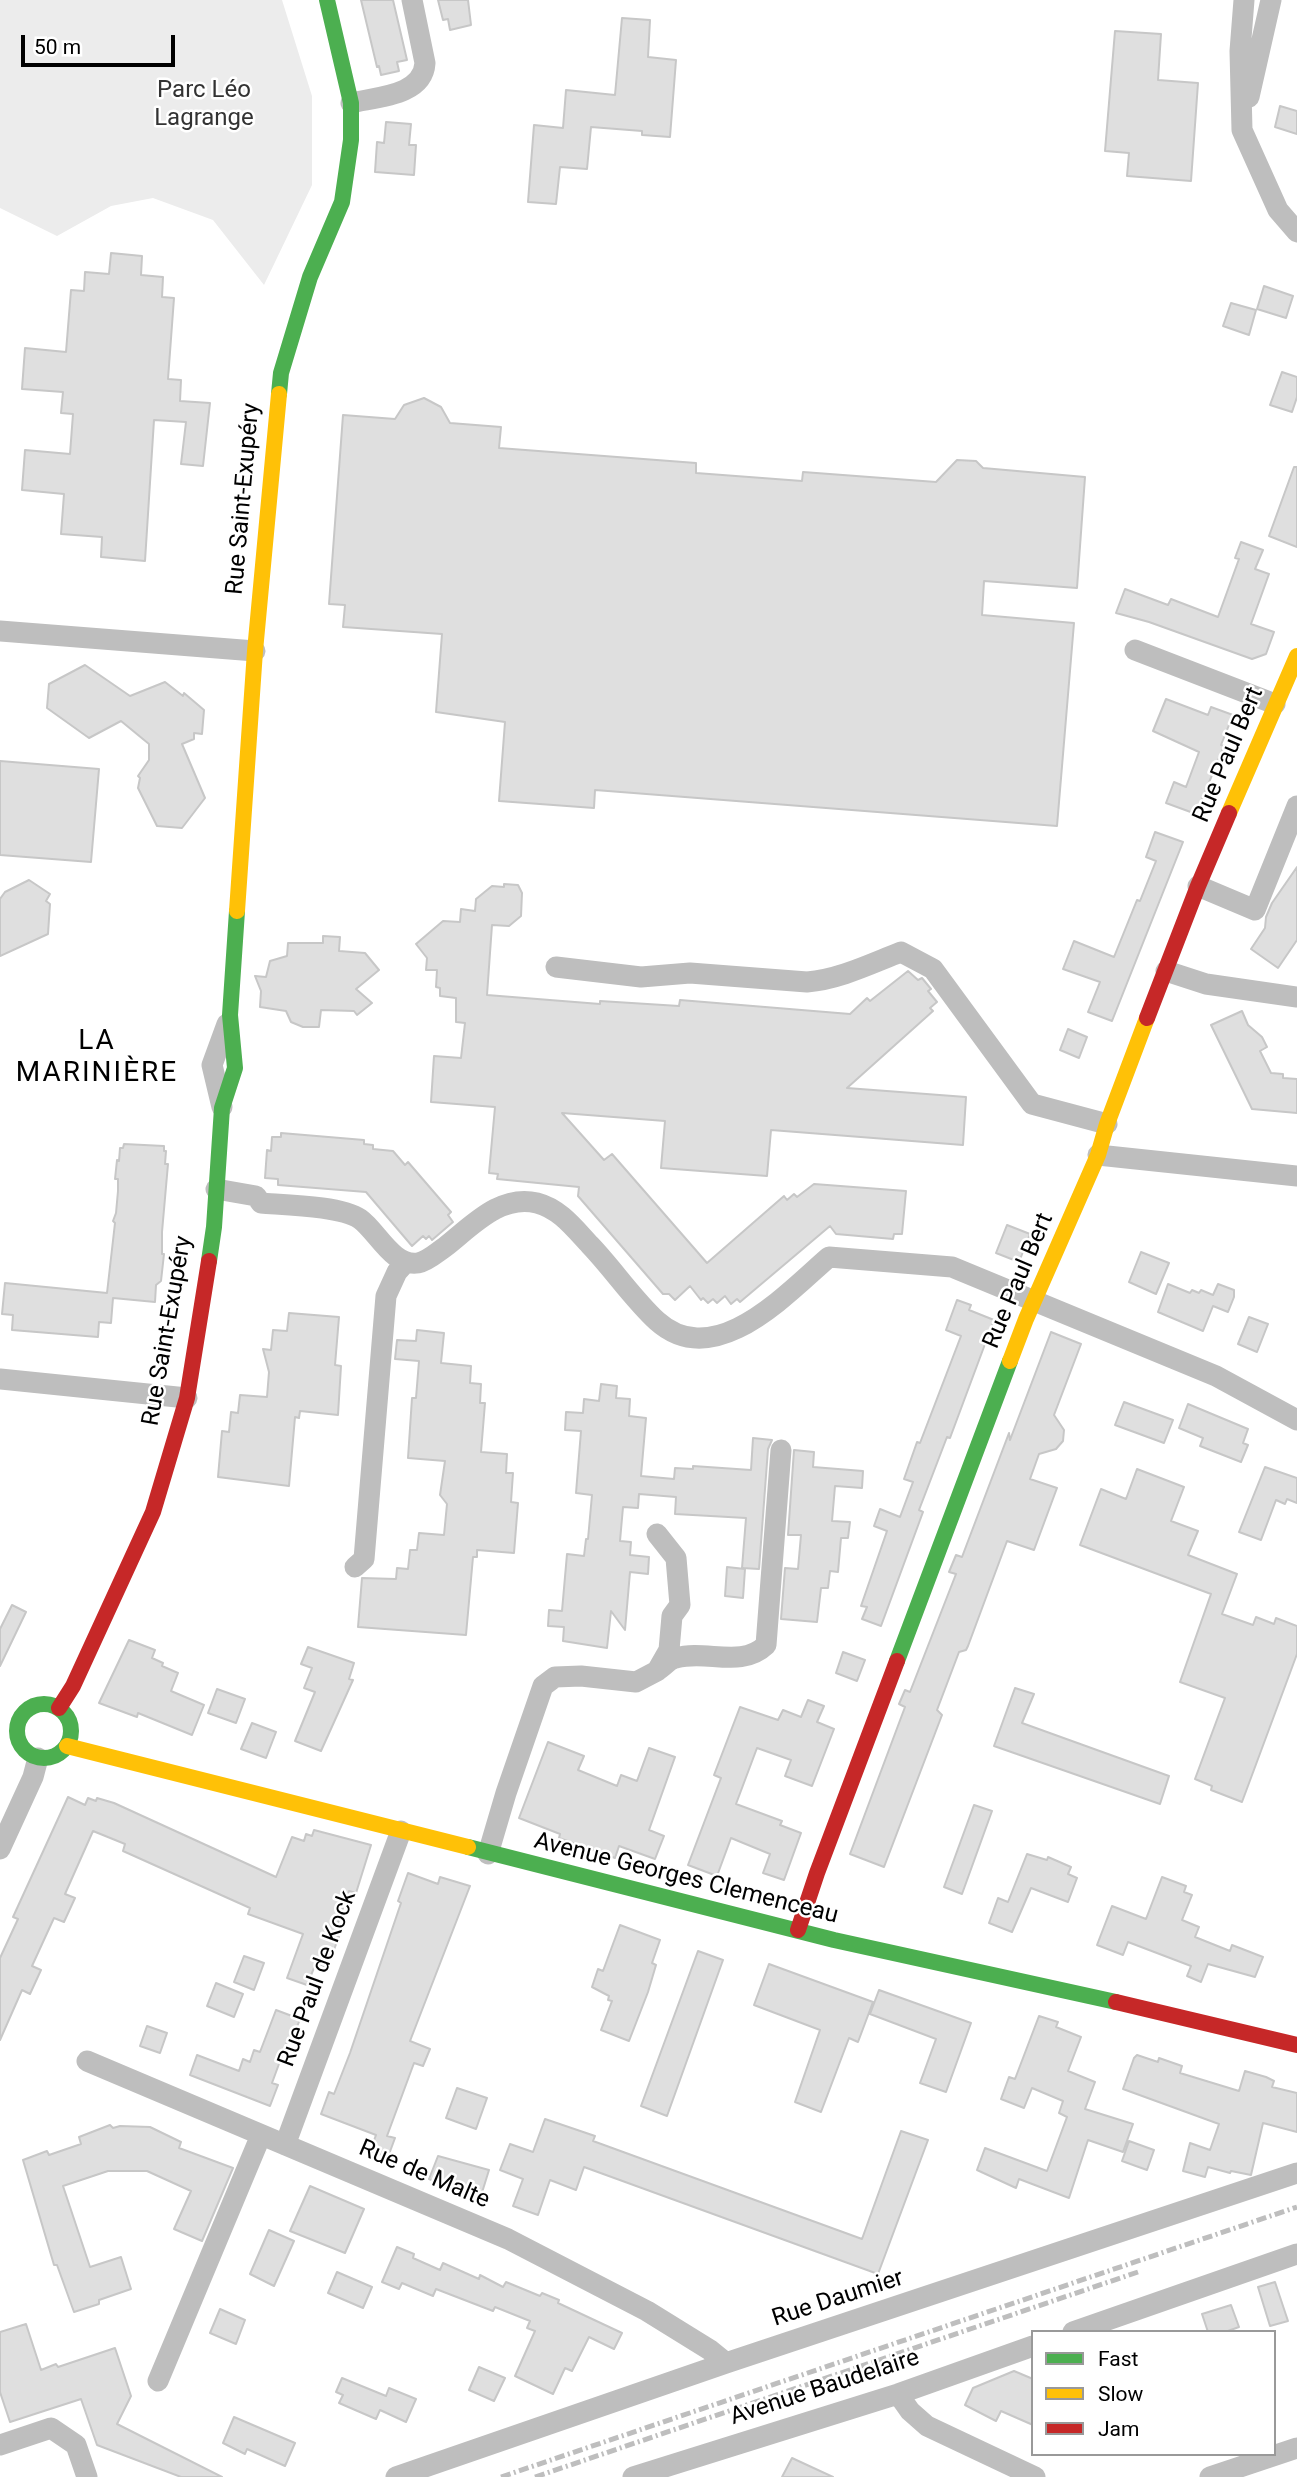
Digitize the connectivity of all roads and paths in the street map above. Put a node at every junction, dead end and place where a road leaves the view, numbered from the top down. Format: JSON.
{"nodes":[{"id":1,"x":327,"y":0,"type":"edge"},
{"id":2,"x":412,"y":0,"type":"edge"},
{"id":3,"x":1244,"y":0,"type":"edge"},
{"id":4,"x":1271,"y":0,"type":"edge"},
{"id":5,"x":351,"y":103,"type":"junction"},
{"id":6,"x":1242,"y":130,"type":"junction"},
{"id":7,"x":1297,"y":232,"type":"edge"},
{"id":8,"x":0,"y":631,"type":"edge"},
{"id":9,"x":1135,"y":650,"type":"dead end"},
{"id":10,"x":255,"y":651,"type":"junction"},
{"id":11,"x":1295,"y":667,"type":"edge"},
{"id":12,"x":1275,"y":704,"type":"junction"},
{"id":13,"x":1297,"y":806,"type":"edge"},
{"id":14,"x":1198,"y":886,"type":"junction"},
{"id":15,"x":556,"y":967,"type":"dead end"},
{"id":16,"x":1166,"y":971,"type":"junction"},
{"id":17,"x":1297,"y":997,"type":"edge"},
{"id":18,"x":230,"y":1015,"type":"joint"},
{"id":19,"x":222,"y":1108,"type":"joint"},
{"id":20,"x":1107,"y":1124,"type":"junction"},
{"id":21,"x":1098,"y":1155,"type":"junction"},
{"id":22,"x":1297,"y":1176,"type":"edge"},
{"id":23,"x":216,"y":1189,"type":"junction"},
{"id":24,"x":406,"y":1262,"type":"junction"},
{"id":25,"x":1034,"y":1300,"type":"junction"},
{"id":26,"x":0,"y":1379,"type":"edge"},
{"id":27,"x":187,"y":1398,"type":"junction"},
{"id":28,"x":1297,"y":1420,"type":"edge"},
{"id":29,"x":780,"y":1450,"type":"dead end"},
{"id":30,"x":656,"y":1534,"type":"dead end"},
{"id":31,"x":355,"y":1567,"type":"dead end"},
{"id":32,"x":657,"y":1671,"type":"junction"},
{"id":33,"x":59,"y":1708,"type":"junction"},
{"id":34,"x":0,"y":1726,"type":"edge"},
{"id":35,"x":17,"y":1729,"type":"junction"},
{"id":36,"x":67,"y":1746,"type":"junction"},
{"id":37,"x":38,"y":1758,"type":"junction"},
{"id":38,"x":401,"y":1831,"type":"junction"},
{"id":39,"x":0,"y":1849,"type":"edge"},
{"id":40,"x":488,"y":1854,"type":"junction"},
{"id":41,"x":798,"y":1930,"type":"junction"},
{"id":42,"x":1297,"y":2045,"type":"edge"},
{"id":43,"x":87,"y":2061,"type":"dead end"},
{"id":44,"x":261,"y":2135,"type":"junction"},
{"id":45,"x":285,"y":2145,"type":"junction"},
{"id":46,"x":1297,"y":2173,"type":"edge"},
{"id":47,"x":1297,"y":2254,"type":"edge"},
{"id":48,"x":1079,"y":2330,"type":"edge"},
{"id":49,"x":1031,"y":2347,"type":"edge"},
{"id":50,"x":726,"y":2363,"type":"junction"},
{"id":51,"x":158,"y":2381,"type":"dead end"},
{"id":52,"x":898,"y":2394,"type":"junction"},
{"id":53,"x":0,"y":2445,"type":"edge"},
{"id":54,"x":1297,"y":2448,"type":"edge"},
{"id":55,"x":1276,"y":2455,"type":"edge"},
{"id":56,"x":1273,"y":2456,"type":"edge"},
{"id":57,"x":87,"y":2477,"type":"edge"},
{"id":58,"x":396,"y":2477,"type":"edge"},
{"id":59,"x":633,"y":2477,"type":"edge"},
{"id":60,"x":1035,"y":2477,"type":"edge"},
{"id":61,"x":1210,"y":2477,"type":"edge"}],
"edges":[{"from":1,"to":5,"type":"street","name":"Rue Saint-Exupéry"},
{"from":2,"to":5,"type":"street"},
{"from":3,"to":6,"type":"street"},
{"from":4,"to":6,"type":"street"},
{"from":5,"to":10,"type":"street","name":"Rue Saint-Exupéry"},
{"from":6,"to":7,"type":"street"},
{"from":8,"to":10,"type":"street"},
{"from":9,"to":12,"type":"street"},
{"from":10,"to":18,"type":"street","name":"Rue Saint-Exupéry"},
{"from":11,"to":12,"type":"street","name":"Rue Paul Bert"},
{"from":12,"to":14,"type":"street","name":"Rue Paul Bert"},
{"from":13,"to":14,"type":"street"},
{"from":14,"to":16,"type":"street","name":"Rue Paul Bert"},
{"from":15,"to":20,"type":"street"},
{"from":16,"to":17,"type":"street"},
{"from":16,"to":20,"type":"street","name":"Rue Paul Bert"},
{"from":18,"to":19,"type":"street","name":"Rue Saint-Exupéry"},
{"from":19,"to":23,"type":"street","name":"Rue Saint-Exupéry"},
{"from":20,"to":21,"type":"street","name":"Rue Paul Bert"},
{"from":21,"to":22,"type":"street"},
{"from":21,"to":25,"type":"street","name":"Rue Paul Bert"},
{"from":23,"to":24,"type":"street"},
{"from":23,"to":27,"type":"street","name":"Rue Saint-Exupéry"},
{"from":24,"to":25,"type":"street"},
{"from":24,"to":31,"type":"street"},
{"from":25,"to":28,"type":"street"},
{"from":25,"to":41,"type":"street","name":"Rue Paul Bert"},
{"from":26,"to":27,"type":"street"},
{"from":27,"to":33,"type":"street","name":"Rue Saint-Exupéry"},
{"from":29,"to":32,"type":"street"},
{"from":30,"to":32,"type":"street"},
{"from":32,"to":40,"type":"street"},
{"from":33,"to":35,"type":"street"},
{"from":33,"to":36,"type":"street"},
{"from":34,"to":35,"type":"street"},
{"from":35,"to":37,"type":"street"},
{"from":36,"to":37,"type":"street"},
{"from":36,"to":38,"type":"street","name":"Avenue Georges Clemenceau"},
{"from":37,"to":39,"type":"street"},
{"from":38,"to":40,"type":"street","name":"Avenue Georges Clemenceau"},
{"from":38,"to":45,"type":"street","name":"Rue Paul de Kock"},
{"from":40,"to":41,"type":"street","name":"Avenue Georges Clemenceau"},
{"from":41,"to":42,"type":"street","name":"Avenue Georges Clemenceau"},
{"from":43,"to":44,"type":"street","name":"Rue de Malte"},
{"from":44,"to":45,"type":"street","name":"Rue de Malte"},
{"from":44,"to":51,"type":"street"},
{"from":45,"to":50,"type":"street","name":"Rue de Malte"},
{"from":46,"to":50,"type":"street","name":"Rue Daumier"},
{"from":47,"to":48,"type":"street"},
{"from":49,"to":52,"type":"street","name":"Avenue Baudelaire"},
{"from":50,"to":58,"type":"street","name":"Rue Daumier"},
{"from":52,"to":59,"type":"street","name":"Avenue Baudelaire"},
{"from":52,"to":60,"type":"street"},
{"from":53,"to":57,"type":"street"},
{"from":54,"to":55,"type":"street"},
{"from":56,"to":61,"type":"street"}]}
